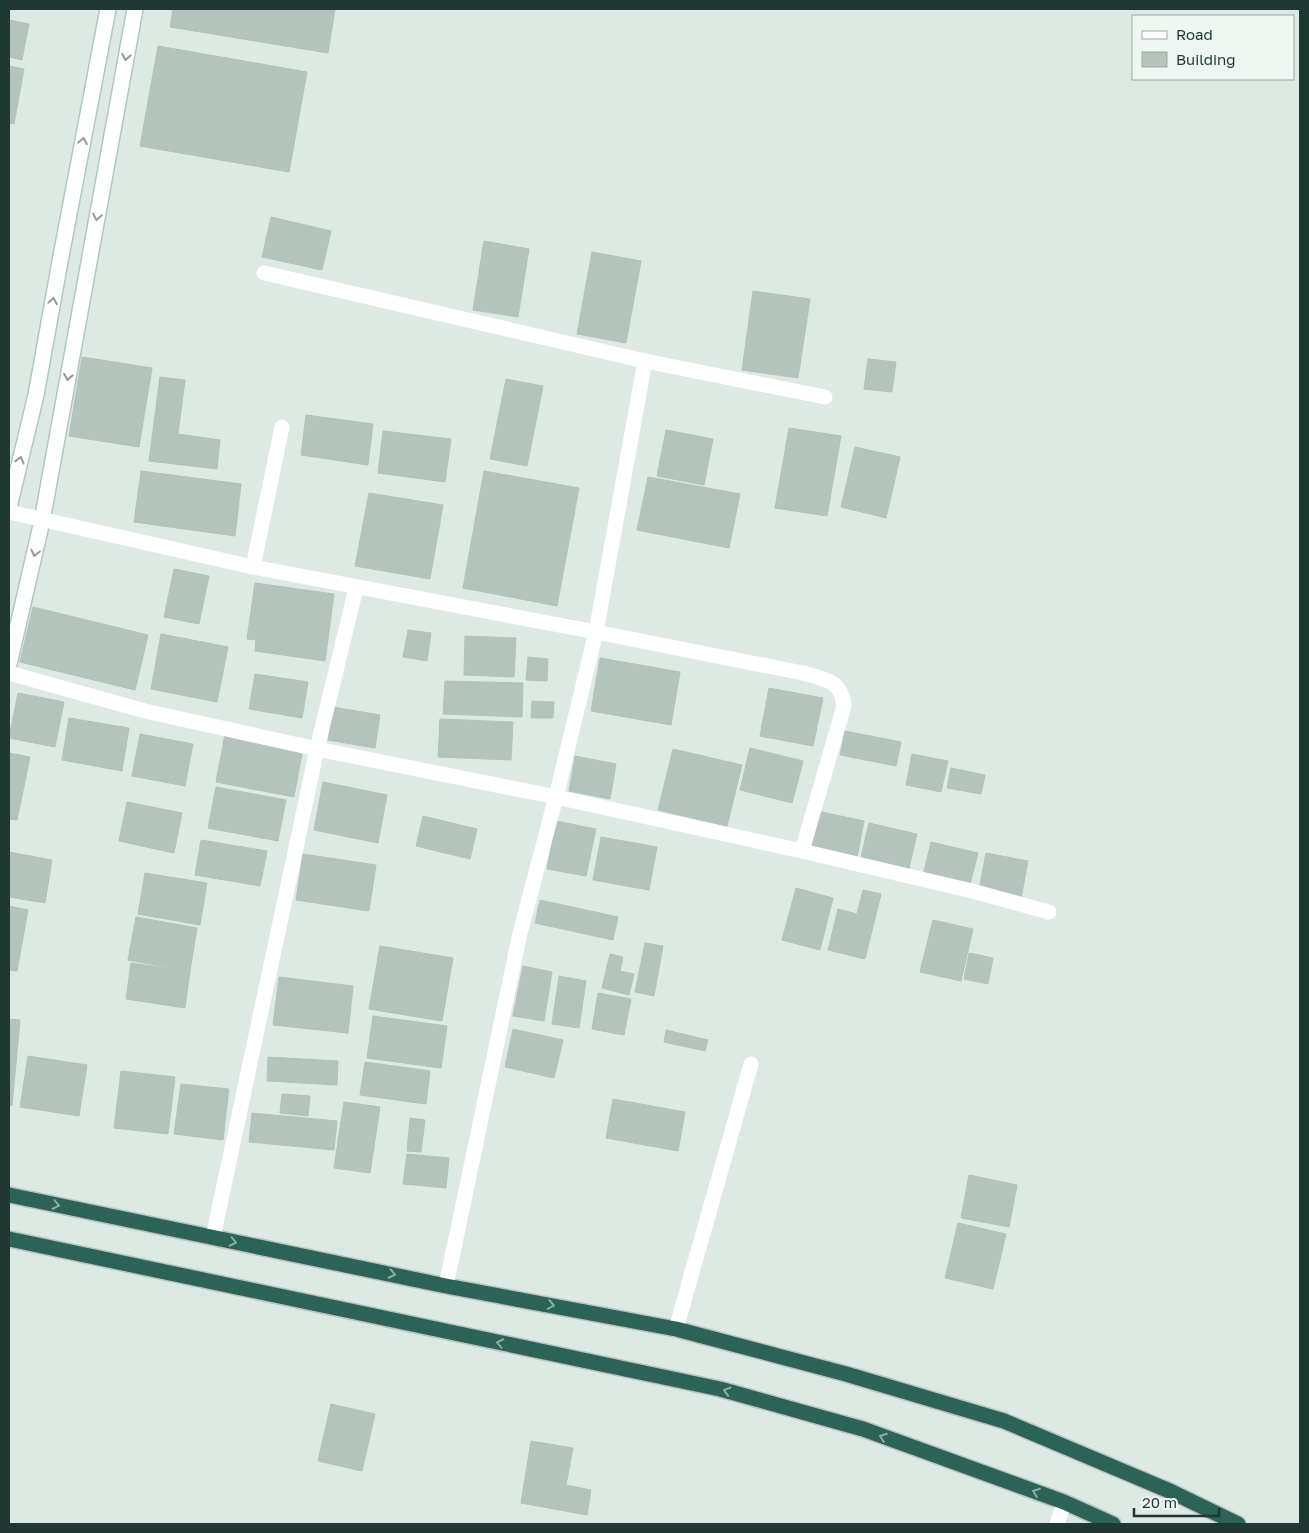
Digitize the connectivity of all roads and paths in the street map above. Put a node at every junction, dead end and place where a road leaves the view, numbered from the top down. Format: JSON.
{"nodes":[{"id":1,"x":108,"y":9,"type":"edge"},
{"id":2,"x":135,"y":9,"type":"edge"},
{"id":3,"x":264,"y":273,"type":"dead end"},
{"id":4,"x":645,"y":361,"type":"junction"},
{"id":5,"x":825,"y":397,"type":"dead end"},
{"id":6,"x":282,"y":427,"type":"dead end"},
{"id":7,"x":9,"y":507,"type":"edge"},
{"id":8,"x":9,"y":512,"type":"edge"},
{"id":9,"x":42,"y":521,"type":"junction"},
{"id":10,"x":253,"y":568,"type":"junction"},
{"id":11,"x":356,"y":588,"type":"junction"},
{"id":12,"x":596,"y":632,"type":"junction"},
{"id":13,"x":9,"y":664,"type":"edge"},
{"id":14,"x":9,"y":673,"type":"edge"},
{"id":15,"x":317,"y":749,"type":"junction"},
{"id":16,"x":556,"y":797,"type":"junction"},
{"id":17,"x":802,"y":851,"type":"junction"},
{"id":18,"x":1049,"y":912,"type":"dead end"},
{"id":19,"x":751,"y":1064,"type":"dead end"},
{"id":20,"x":9,"y":1195,"type":"edge"},
{"id":21,"x":213,"y":1237,"type":"junction"},
{"id":22,"x":9,"y":1239,"type":"edge"},
{"id":23,"x":446,"y":1286,"type":"junction"},
{"id":24,"x":676,"y":1329,"type":"junction"},
{"id":25,"x":1064,"y":1502,"type":"junction"},
{"id":26,"x":1057,"y":1524,"type":"edge"},
{"id":27,"x":1113,"y":1524,"type":"edge"},
{"id":28,"x":1238,"y":1524,"type":"edge"}],
"edges":[{"from":7,"to":1,"type":"street","one_way":true},
{"from":2,"to":9,"type":"street","one_way":true},
{"from":3,"to":4,"type":"street"},
{"from":4,"to":5,"type":"street"},
{"from":4,"to":12,"type":"street"},
{"from":6,"to":10,"type":"street"},
{"from":8,"to":9,"type":"street"},
{"from":9,"to":10,"type":"street"},
{"from":9,"to":13,"type":"street","one_way":true},
{"from":10,"to":11,"type":"street"},
{"from":11,"to":12,"type":"street"},
{"from":11,"to":15,"type":"street"},
{"from":12,"to":16,"type":"street"},
{"from":12,"to":17,"type":"street"},
{"from":14,"to":15,"type":"street"},
{"from":15,"to":16,"type":"street"},
{"from":15,"to":21,"type":"street"},
{"from":16,"to":17,"type":"street"},
{"from":16,"to":23,"type":"street"},
{"from":17,"to":18,"type":"street"},
{"from":19,"to":24,"type":"street"},
{"from":20,"to":21,"type":"highway","one_way":true},
{"from":21,"to":23,"type":"highway","one_way":true},
{"from":25,"to":22,"type":"highway","one_way":true},
{"from":23,"to":24,"type":"highway","one_way":true},
{"from":24,"to":28,"type":"highway"},
{"from":25,"to":26,"type":"street"},
{"from":25,"to":27,"type":"highway"}]}
